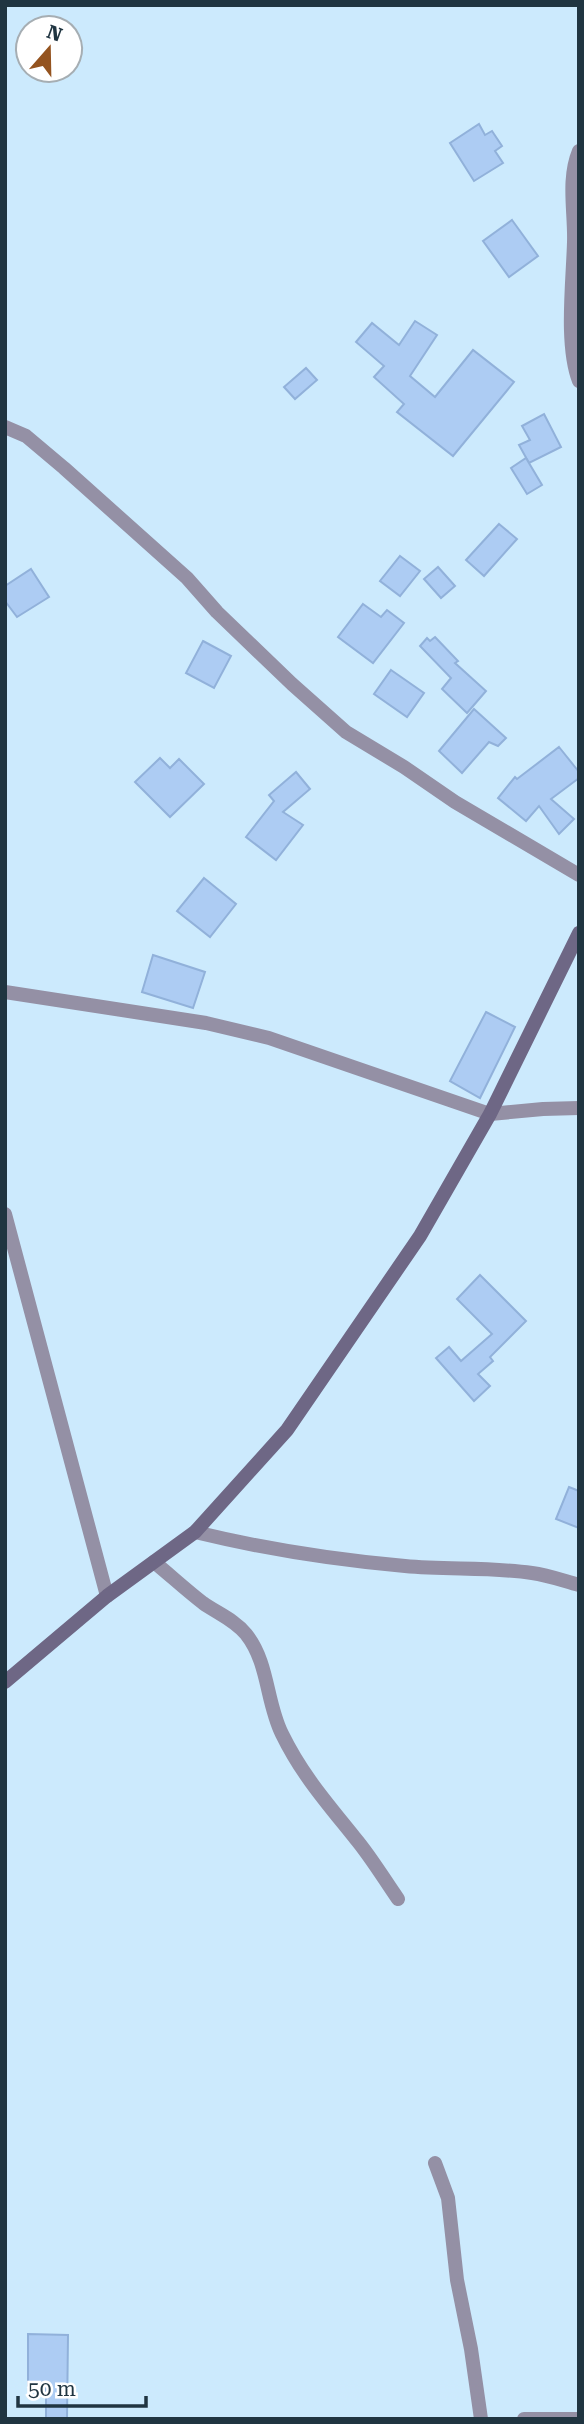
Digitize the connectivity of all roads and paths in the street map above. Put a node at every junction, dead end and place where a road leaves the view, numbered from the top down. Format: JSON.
{"nodes":[{"id":1,"x":579,"y":151,"type":"edge"},
{"id":2,"x":579,"y":381,"type":"edge"},
{"id":3,"x":5,"y":427,"type":"edge"},
{"id":4,"x":579,"y":875,"type":"edge"},
{"id":5,"x":579,"y":933,"type":"edge"},
{"id":6,"x":5,"y":992,"type":"edge"},
{"id":7,"x":579,"y":1108,"type":"edge"},
{"id":8,"x":490,"y":1114,"type":"junction"},
{"id":9,"x":5,"y":1214,"type":"edge"},
{"id":10,"x":195,"y":1532,"type":"junction"},
{"id":11,"x":154,"y":1562,"type":"junction"},
{"id":12,"x":579,"y":1585,"type":"edge"},
{"id":13,"x":107,"y":1596,"type":"junction"},
{"id":14,"x":5,"y":1682,"type":"edge"},
{"id":15,"x":398,"y":1899,"type":"dead end"},
{"id":16,"x":435,"y":2163,"type":"dead end"},
{"id":17,"x":481,"y":2419,"type":"edge"},
{"id":18,"x":524,"y":2419,"type":"edge"},
{"id":19,"x":579,"y":2419,"type":"edge"}],
"edges":[{"from":1,"to":2,"type":"street"},
{"from":3,"to":4,"type":"street"},
{"from":5,"to":8,"type":"main road"},
{"from":6,"to":8,"type":"street"},
{"from":7,"to":8,"type":"street"},
{"from":8,"to":10,"type":"main road"},
{"from":9,"to":13,"type":"street"},
{"from":10,"to":11,"type":"main road"},
{"from":10,"to":12,"type":"street"},
{"from":11,"to":13,"type":"main road"},
{"from":11,"to":15,"type":"street"},
{"from":13,"to":14,"type":"main road"},
{"from":16,"to":17,"type":"street"},
{"from":18,"to":19,"type":"street"}]}
